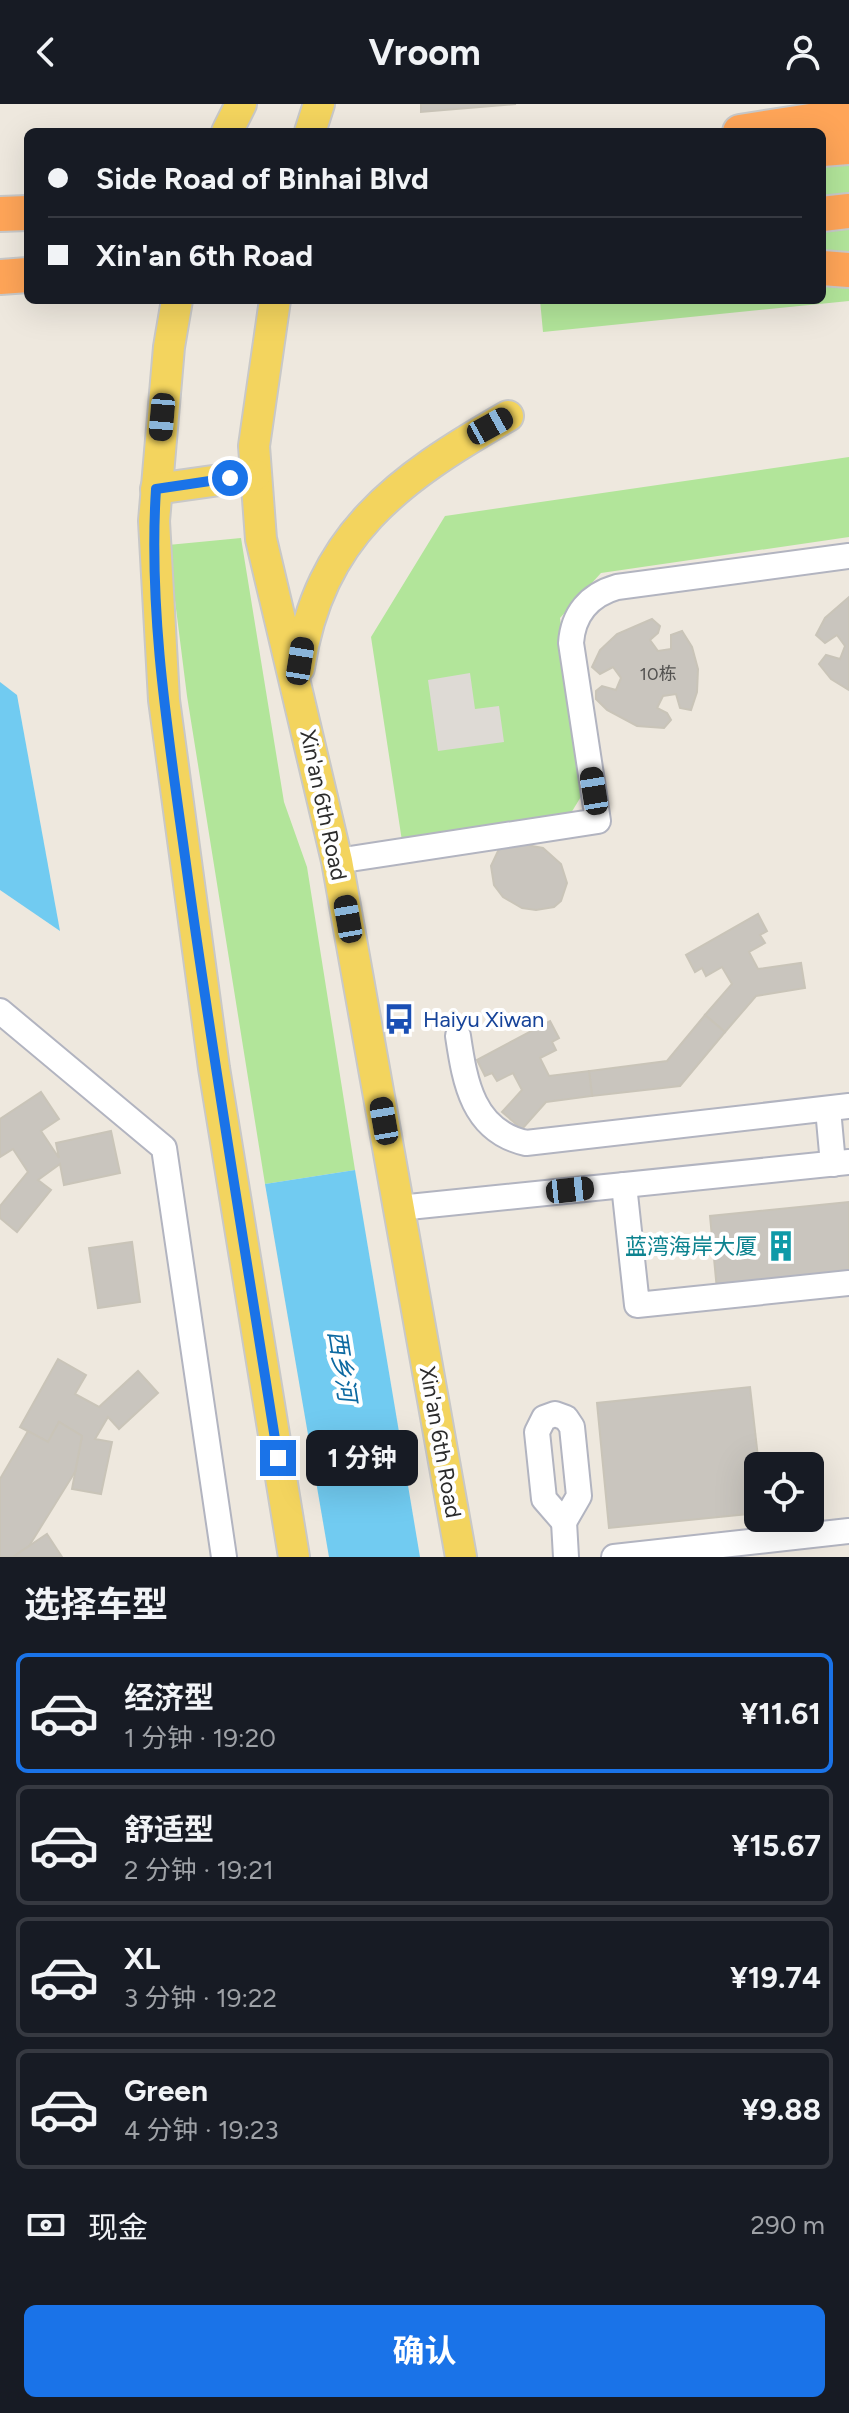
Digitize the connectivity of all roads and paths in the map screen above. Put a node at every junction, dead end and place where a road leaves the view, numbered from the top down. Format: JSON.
{"nodes":[{"id":1,"x":241,"y":104,"type":"edge"},
{"id":2,"x":319,"y":104,"type":"edge"},
{"id":3,"x":849,"y":115,"type":"edge"},
{"id":4,"x":229,"y":128,"type":"edge"},
{"id":5,"x":311,"y":128,"type":"edge"},
{"id":6,"x":766,"y":128,"type":"edge"},
{"id":7,"x":849,"y":147,"type":"edge"},
{"id":8,"x":826,"y":149,"type":"edge"},
{"id":9,"x":849,"y":211,"type":"edge"},
{"id":10,"x":24,"y":213,"type":"edge"},
{"id":11,"x":0,"y":214,"type":"edge"},
{"id":12,"x":826,"y":214,"type":"edge"},
{"id":13,"x":826,"y":268,"type":"edge"},
{"id":14,"x":849,"y":270,"type":"edge"},
{"id":15,"x":24,"y":275,"type":"edge"},
{"id":16,"x":0,"y":277,"type":"edge"},
{"id":17,"x":176,"y":304,"type":"edge"},
{"id":18,"x":274,"y":304,"type":"edge"},
{"id":19,"x":508,"y":416,"type":"dead end"},
{"id":20,"x":255,"y":475,"type":"junction"},
{"id":21,"x":156,"y":489,"type":"junction"},
{"id":22,"x":849,"y":556,"type":"edge"},
{"id":23,"x":297,"y":682,"type":"junction"},
{"id":24,"x":337,"y":861,"type":"junction"},
{"id":25,"x":0,"y":1011,"type":"edge"},
{"id":26,"x":458,"y":1036,"type":"dead end"},
{"id":27,"x":838,"y":1108,"type":"edge"},
{"id":28,"x":841,"y":1163,"type":"edge"},
{"id":29,"x":624,"y":1185,"type":"junction"},
{"id":30,"x":399,"y":1208,"type":"junction"},
{"id":31,"x":849,"y":1283,"type":"edge"},
{"id":32,"x":564,"y":1522,"type":"dead end"},
{"id":33,"x":849,"y":1531,"type":"edge"},
{"id":34,"x":224,"y":1557,"type":"edge"},
{"id":35,"x":294,"y":1557,"type":"edge"},
{"id":36,"x":461,"y":1557,"type":"edge"},
{"id":37,"x":566,"y":1557,"type":"edge"},
{"id":38,"x":614,"y":1557,"type":"edge"}],
"edges":[{"from":1,"to":4,"type":"main road"},
{"from":2,"to":5,"type":"main road"},
{"from":3,"to":6,"type":"highway"},
{"from":7,"to":8,"type":"highway"},
{"from":9,"to":12,"type":"highway"},
{"from":10,"to":11,"type":"highway"},
{"from":13,"to":14,"type":"highway"},
{"from":15,"to":16,"type":"highway"},
{"from":17,"to":21,"type":"main road"},
{"from":18,"to":20,"type":"main road","name":"Xin'an 6th Road"},
{"from":19,"to":23,"type":"main road"},
{"from":20,"to":21,"type":"main road"},
{"from":20,"to":23,"type":"main road","name":"Xin'an 6th Road"},
{"from":21,"to":35,"type":"main road"},
{"from":22,"to":24,"type":"street"},
{"from":23,"to":24,"type":"main road","name":"Xin'an 6th Road"},
{"from":24,"to":30,"type":"main road","name":"Xin'an 6th Road"},
{"from":25,"to":34,"type":"street"},
{"from":26,"to":27,"type":"street"},
{"from":27,"to":28,"type":"street"},
{"from":28,"to":29,"type":"street"},
{"from":29,"to":30,"type":"street"},
{"from":29,"to":31,"type":"street"},
{"from":30,"to":36,"type":"main road","name":"Xin'an 6th Road"},
{"from":32,"to":37,"type":"street"},
{"from":33,"to":38,"type":"street"}]}
